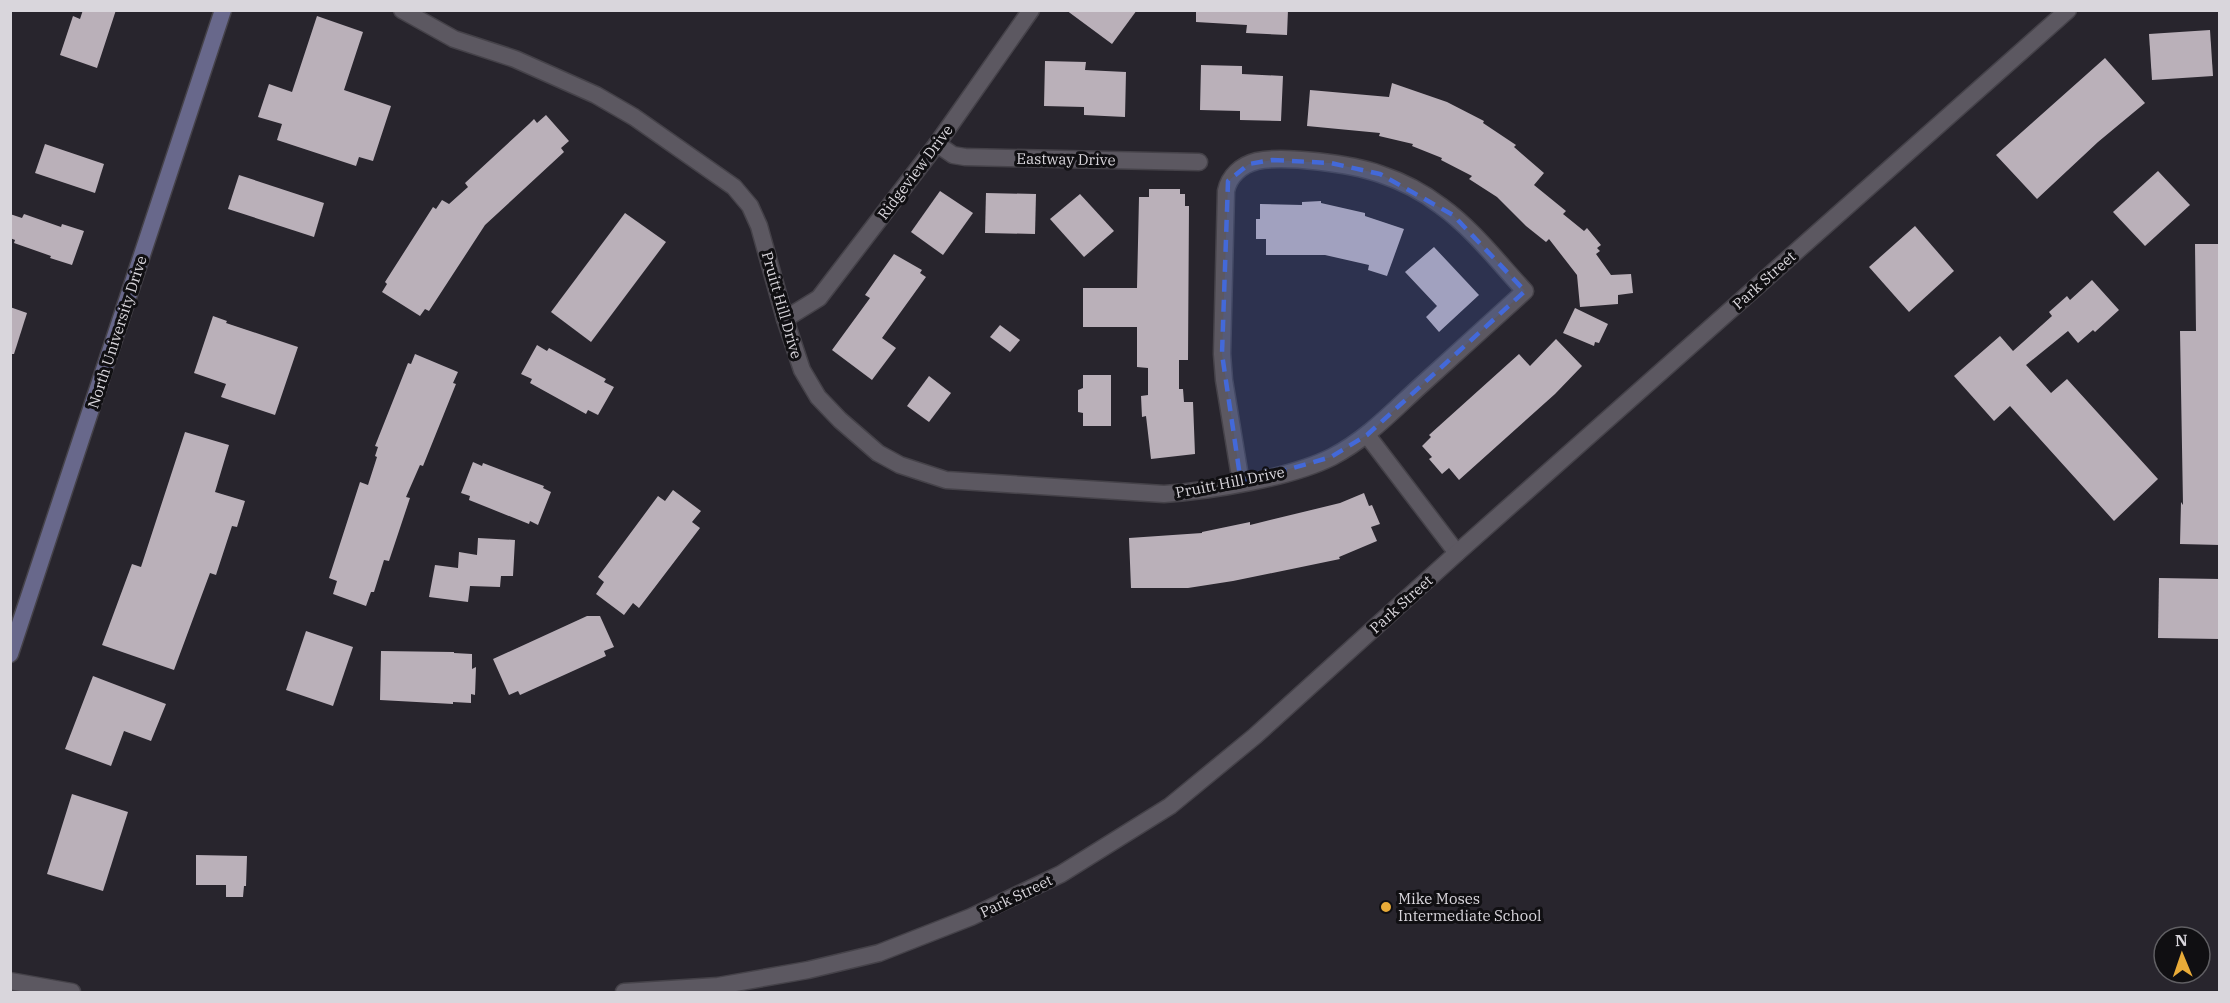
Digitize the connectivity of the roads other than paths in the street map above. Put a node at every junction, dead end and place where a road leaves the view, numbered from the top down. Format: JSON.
{"nodes":[{"id":1,"x":223,"y":10,"type":"edge"},
{"id":2,"x":402,"y":10,"type":"edge"},
{"id":3,"x":1031,"y":10,"type":"edge"},
{"id":4,"x":2068,"y":10,"type":"edge"},
{"id":5,"x":937,"y":144,"type":"junction"},
{"id":6,"x":1199,"y":162,"type":"dead end"},
{"id":7,"x":785,"y":319,"type":"junction"},
{"id":8,"x":1367,"y":435,"type":"junction"},
{"id":9,"x":1242,"y":483,"type":"junction"},
{"id":10,"x":1457,"y":553,"type":"junction"},
{"id":11,"x":10,"y":654,"type":"edge"},
{"id":12,"x":10,"y":981,"type":"edge"},
{"id":13,"x":72,"y":993,"type":"edge"},
{"id":14,"x":624,"y":993,"type":"edge"}],
"edges":[{"from":1,"to":11,"type":"main road","name":"North University Drive"},
{"from":2,"to":7,"type":"street","name":"Pruitt Hill Drive"},
{"from":3,"to":5,"type":"street","name":"Ridgeview Drive"},
{"from":4,"to":10,"type":"street","name":"Park Street"},
{"from":5,"to":6,"type":"street","name":"Eastway Drive"},
{"from":5,"to":7,"type":"street","name":"Ridgeview Drive"},
{"from":7,"to":9,"type":"street","name":"Pruitt Hill Drive"},
{"from":8,"to":9,"type":"street","name":"Pruitt Hill Drive"},
{"from":8,"to":9,"type":"street","name":"Pruitt Hill Drive"},
{"from":8,"to":10,"type":"street"},
{"from":10,"to":14,"type":"street","name":"Park Street"},
{"from":12,"to":13,"type":"street"}]}
